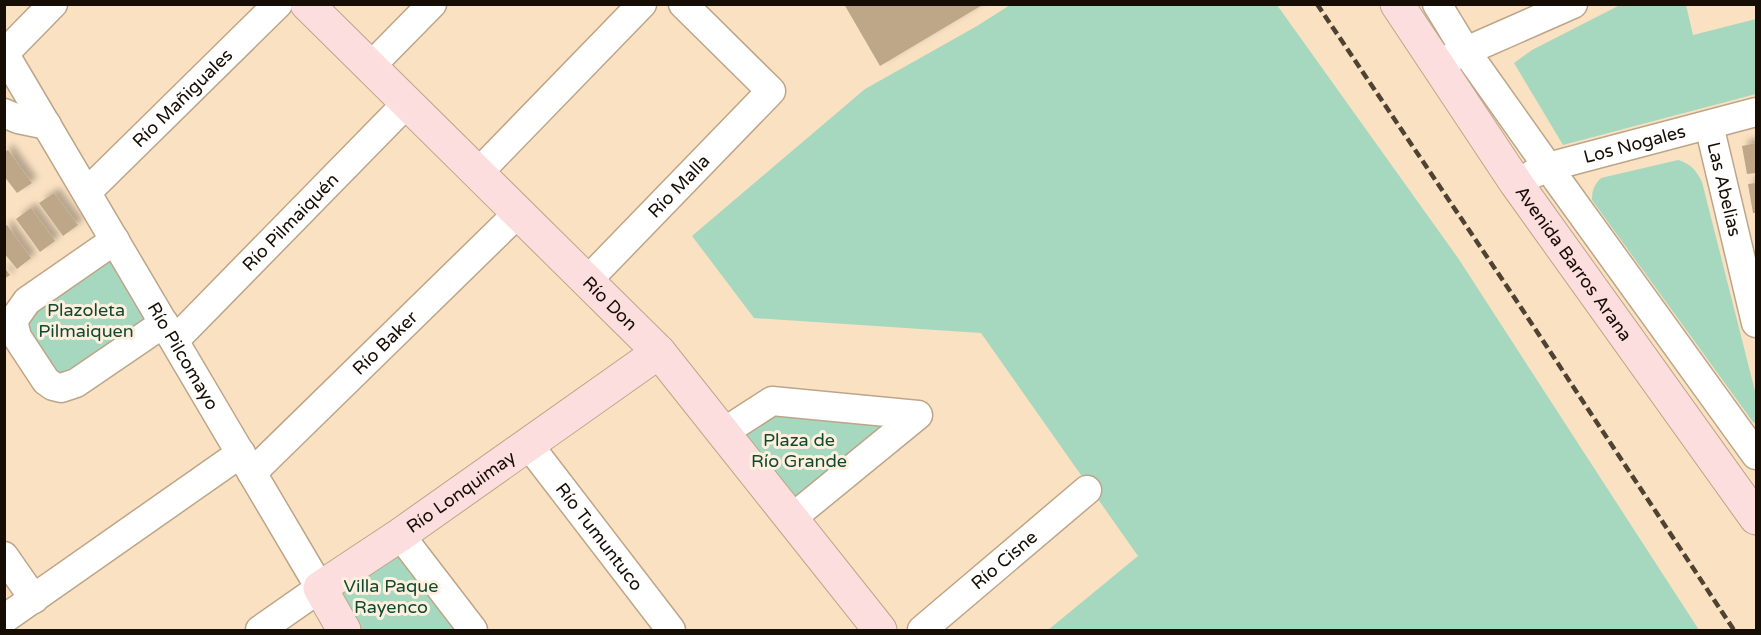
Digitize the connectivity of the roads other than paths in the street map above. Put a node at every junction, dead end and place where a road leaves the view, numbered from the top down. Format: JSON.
{"nodes":[{"id":1,"x":54,"y":4,"type":"edge"},
{"id":2,"x":278,"y":4,"type":"edge"},
{"id":3,"x":307,"y":4,"type":"edge"},
{"id":4,"x":432,"y":4,"type":"edge"},
{"id":5,"x":642,"y":4,"type":"edge"},
{"id":6,"x":683,"y":4,"type":"edge"},
{"id":7,"x":1397,"y":4,"type":"edge"},
{"id":8,"x":1437,"y":4,"type":"edge"},
{"id":9,"x":1573,"y":4,"type":"edge"},
{"id":10,"x":1465,"y":50,"type":"junction"},
{"id":11,"x":5,"y":53,"type":"edge"},
{"id":12,"x":1437,"y":65,"type":"junction"},
{"id":13,"x":370,"y":67,"type":"junction"},
{"id":14,"x":407,"y":103,"type":"junction"},
{"id":15,"x":1756,"y":112,"type":"edge"},
{"id":16,"x":4,"y":113,"type":"edge"},
{"id":17,"x":47,"y":125,"type":"junction"},
{"id":18,"x":1709,"y":125,"type":"junction"},
{"id":19,"x":4,"y":130,"type":"edge"},
{"id":20,"x":1548,"y":167,"type":"junction"},
{"id":21,"x":478,"y":173,"type":"junction"},
{"id":22,"x":1516,"y":183,"type":"junction"},
{"id":23,"x":87,"y":192,"type":"junction"},
{"id":24,"x":518,"y":213,"type":"junction"},
{"id":25,"x":115,"y":240,"type":"junction"},
{"id":26,"x":587,"y":281,"type":"junction"},
{"id":27,"x":1756,"y":323,"type":"edge"},
{"id":28,"x":169,"y":332,"type":"junction"},
{"id":29,"x":659,"y":352,"type":"junction"},
{"id":30,"x":724,"y":432,"type":"junction"},
{"id":31,"x":528,"y":444,"type":"junction"},
{"id":32,"x":1755,"y":451,"type":"edge"},
{"id":33,"x":1714,"y":460,"type":"junction"},
{"id":34,"x":247,"y":463,"type":"junction"},
{"id":35,"x":1087,"y":490,"type":"dead end"},
{"id":36,"x":792,"y":518,"type":"junction"},
{"id":37,"x":1756,"y":518,"type":"edge"},
{"id":38,"x":400,"y":535,"type":"junction"},
{"id":39,"x":4,"y":556,"type":"edge"},
{"id":40,"x":320,"y":588,"type":"junction"},
{"id":41,"x":34,"y":599,"type":"junction"},
{"id":42,"x":4,"y":619,"type":"edge"},
{"id":43,"x":260,"y":630,"type":"edge"},
{"id":44,"x":344,"y":630,"type":"edge"},
{"id":45,"x":473,"y":630,"type":"edge"},
{"id":46,"x":671,"y":630,"type":"edge"},
{"id":47,"x":880,"y":630,"type":"edge"},
{"id":48,"x":922,"y":630,"type":"edge"}],
"edges":[{"from":1,"to":11,"type":"street"},
{"from":2,"to":23,"type":"street","name":"Río Mañiguales"},
{"from":3,"to":13,"type":"street","name":"Río Don"},
{"from":4,"to":13,"type":"street"},
{"from":5,"to":21,"type":"street"},
{"from":6,"to":26,"type":"street","name":"Río Malla"},
{"from":7,"to":12,"type":"street","name":"Avenida Barros Arana"},
{"from":8,"to":10,"type":"street","name":"Avenida Barros Arana"},
{"from":9,"to":10,"type":"street"},
{"from":10,"to":12,"type":"street"},
{"from":10,"to":20,"type":"street","name":"Avenida Barros Arana"},
{"from":11,"to":17,"type":"street","name":"Río Pilcomayo"},
{"from":12,"to":22,"type":"street","name":"Avenida Barros Arana"},
{"from":13,"to":14,"type":"street","name":"Río Don"},
{"from":14,"to":21,"type":"street","name":"Río Don"},
{"from":14,"to":28,"type":"street","name":"Río Pilmaiquén"},
{"from":15,"to":18,"type":"street","name":"Los Nogales"},
{"from":16,"to":17,"type":"street"},
{"from":17,"to":19,"type":"street"},
{"from":17,"to":23,"type":"street","name":"Río Pilcomayo"},
{"from":18,"to":20,"type":"street","name":"Los Nogales"},
{"from":18,"to":27,"type":"street","name":"Las Abelias"},
{"from":20,"to":22,"type":"street","name":"Los Nogales"},
{"from":20,"to":32,"type":"street","name":"Avenida Barros Arana"},
{"from":21,"to":24,"type":"street","name":"Río Don"},
{"from":22,"to":33,"type":"street","name":"Avenida Barros Arana"},
{"from":23,"to":25,"type":"street","name":"Río Pilcomayo"},
{"from":24,"to":26,"type":"street","name":"Río Don"},
{"from":24,"to":34,"type":"street","name":"Río Baker"},
{"from":25,"to":28,"type":"street","name":"Río Pilcomayo"},
{"from":25,"to":28,"type":"street","name":"Río Pilmaiquén"},
{"from":26,"to":29,"type":"street","name":"Río Don"},
{"from":28,"to":34,"type":"street","name":"Río Pilcomayo"},
{"from":29,"to":30,"type":"street","name":"Río Don"},
{"from":29,"to":31,"type":"street","name":"Río Lonquimay"},
{"from":30,"to":36,"type":"street","name":"Río Don"},
{"from":30,"to":36,"type":"street"},
{"from":31,"to":38,"type":"street","name":"Río Lonquimay"},
{"from":31,"to":46,"type":"street","name":"Río Tumuntuco"},
{"from":32,"to":33,"type":"street"},
{"from":33,"to":37,"type":"street","name":"Avenida Barros Arana"},
{"from":34,"to":40,"type":"street","name":"Río Pilcomayo"},
{"from":34,"to":41,"type":"street","name":"Río Baker"},
{"from":35,"to":48,"type":"street","name":"Río Cisne"},
{"from":36,"to":47,"type":"street","name":"Río Don"},
{"from":38,"to":40,"type":"street","name":"Río Lonquimay"},
{"from":38,"to":45,"type":"street"},
{"from":39,"to":41,"type":"street"},
{"from":40,"to":43,"type":"street","name":"Río Lonquimay"},
{"from":40,"to":44,"type":"street","name":"Río Pilcomayo"},
{"from":41,"to":42,"type":"street","name":"Río Baker"}]}
